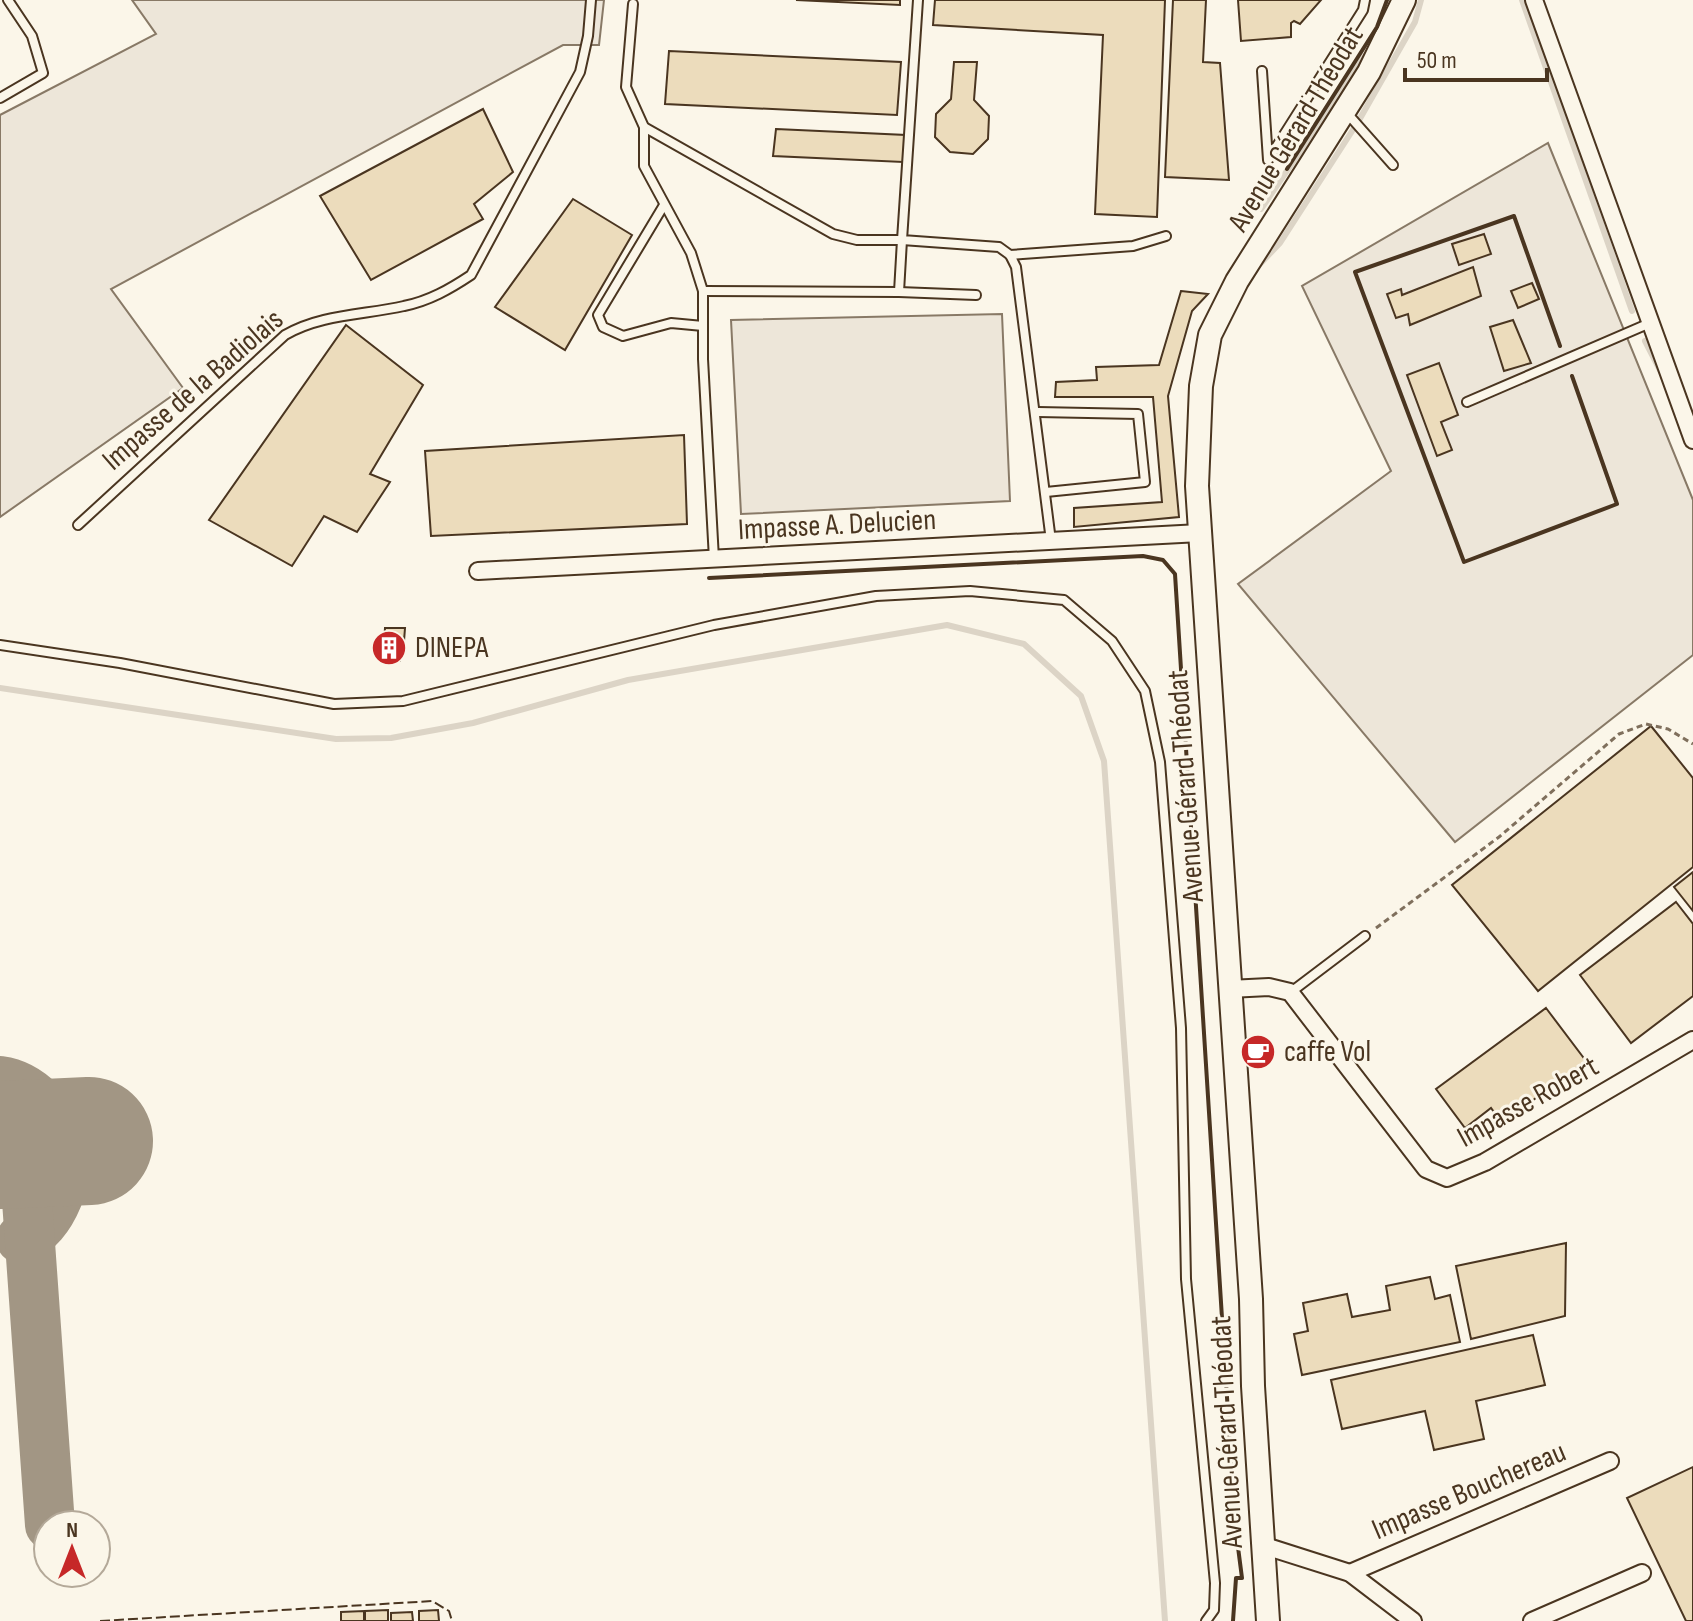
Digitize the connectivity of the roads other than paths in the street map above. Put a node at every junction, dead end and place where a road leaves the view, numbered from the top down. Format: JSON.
{"nodes":[{"id":1,"x":8,"y":0,"type":"edge"},
{"id":2,"x":591,"y":0,"type":"edge"},
{"id":3,"x":918,"y":0,"type":"edge"},
{"id":4,"x":1365,"y":0,"type":"edge"},
{"id":5,"x":1404,"y":0,"type":"edge"},
{"id":6,"x":1534,"y":0,"type":"edge"},
{"id":7,"x":633,"y":4,"type":"dead end"},
{"id":8,"x":1262,"y":71,"type":"dead end"},
{"id":9,"x":0,"y":98,"type":"edge"},
{"id":10,"x":1344,"y":111,"type":"junction"},
{"id":11,"x":644,"y":127,"type":"junction"},
{"id":12,"x":1393,"y":165,"type":"dead end"},
{"id":13,"x":664,"y":205,"type":"junction"},
{"id":14,"x":1166,"y":236,"type":"dead end"},
{"id":15,"x":902,"y":240,"type":"junction"},
{"id":16,"x":1010,"y":255,"type":"junction"},
{"id":17,"x":703,"y":291,"type":"junction"},
{"id":18,"x":899,"y":292,"type":"junction"},
{"id":19,"x":976,"y":295,"type":"dead end"},
{"id":20,"x":1651,"y":322,"type":"junction"},
{"id":21,"x":703,"y":326,"type":"junction"},
{"id":22,"x":1467,"y":402,"type":"dead end"},
{"id":23,"x":1038,"y":412,"type":"junction"},
{"id":24,"x":1693,"y":440,"type":"edge"},
{"id":25,"x":1046,"y":492,"type":"junction"},
{"id":26,"x":78,"y":525,"type":"dead end"},
{"id":27,"x":1200,"y":533,"type":"junction"},
{"id":28,"x":1051,"y":542,"type":"junction"},
{"id":29,"x":715,"y":560,"type":"junction"},
{"id":30,"x":478,"y":571,"type":"dead end"},
{"id":31,"x":0,"y":645,"type":"edge"},
{"id":32,"x":1365,"y":936,"type":"road end"},
{"id":33,"x":1229,"y":989,"type":"junction"},
{"id":34,"x":1290,"y":992,"type":"junction"},
{"id":35,"x":1693,"y":1040,"type":"edge"},
{"id":36,"x":1610,"y":1461,"type":"dead end"},
{"id":37,"x":1262,"y":1545,"type":"junction"},
{"id":38,"x":1350,"y":1573,"type":"junction"},
{"id":39,"x":1642,"y":1573,"type":"dead end"},
{"id":40,"x":1206,"y":1621,"type":"edge"},
{"id":41,"x":1268,"y":1621,"type":"edge"},
{"id":42,"x":1413,"y":1621,"type":"edge"},
{"id":43,"x":1532,"y":1621,"type":"edge"}],
"edges":[{"from":1,"to":9,"type":"lane"},
{"from":2,"to":26,"type":"lane","name":"Impasse de la Badiolais"},
{"from":3,"to":15,"type":"lane"},
{"from":4,"to":8,"type":"lane"},
{"from":5,"to":10,"type":"street","name":"Avenue Gérard Théodat"},
{"from":6,"to":20,"type":"street"},
{"from":7,"to":11,"type":"lane"},
{"from":10,"to":12,"type":"lane"},
{"from":10,"to":27,"type":"street","name":"Avenue Gérard Théodat"},
{"from":11,"to":13,"type":"lane"},
{"from":11,"to":15,"type":"lane"},
{"from":13,"to":17,"type":"lane"},
{"from":13,"to":21,"type":"lane"},
{"from":14,"to":16,"type":"lane"},
{"from":15,"to":16,"type":"lane"},
{"from":15,"to":18,"type":"lane"},
{"from":16,"to":23,"type":"lane"},
{"from":17,"to":18,"type":"lane"},
{"from":17,"to":21,"type":"lane"},
{"from":18,"to":19,"type":"lane"},
{"from":20,"to":22,"type":"lane"},
{"from":20,"to":24,"type":"street"},
{"from":21,"to":29,"type":"lane"},
{"from":23,"to":25,"type":"lane"},
{"from":23,"to":25,"type":"lane"},
{"from":25,"to":28,"type":"lane"},
{"from":27,"to":28,"type":"street","name":"Impasse A. Delucien"},
{"from":27,"to":33,"type":"street","name":"Avenue Gérard Théodat"},
{"from":28,"to":29,"type":"street","name":"Impasse A. Delucien"},
{"from":29,"to":30,"type":"street","name":"Impasse A. Delucien"},
{"from":31,"to":40,"type":"lane"},
{"from":32,"to":34,"type":"lane"},
{"from":33,"to":34,"type":"street"},
{"from":33,"to":37,"type":"street","name":"Avenue Gérard Théodat"},
{"from":34,"to":35,"type":"street","name":"Impasse Robert"},
{"from":36,"to":38,"type":"street","name":"Impasse Bouchereau"},
{"from":37,"to":38,"type":"street","name":"Impasse Bouchereau"},
{"from":37,"to":41,"type":"street","name":"Avenue Gérard Théodat"},
{"from":38,"to":42,"type":"street","name":"Impasse Bouchereau"},
{"from":39,"to":43,"type":"street"}]}
